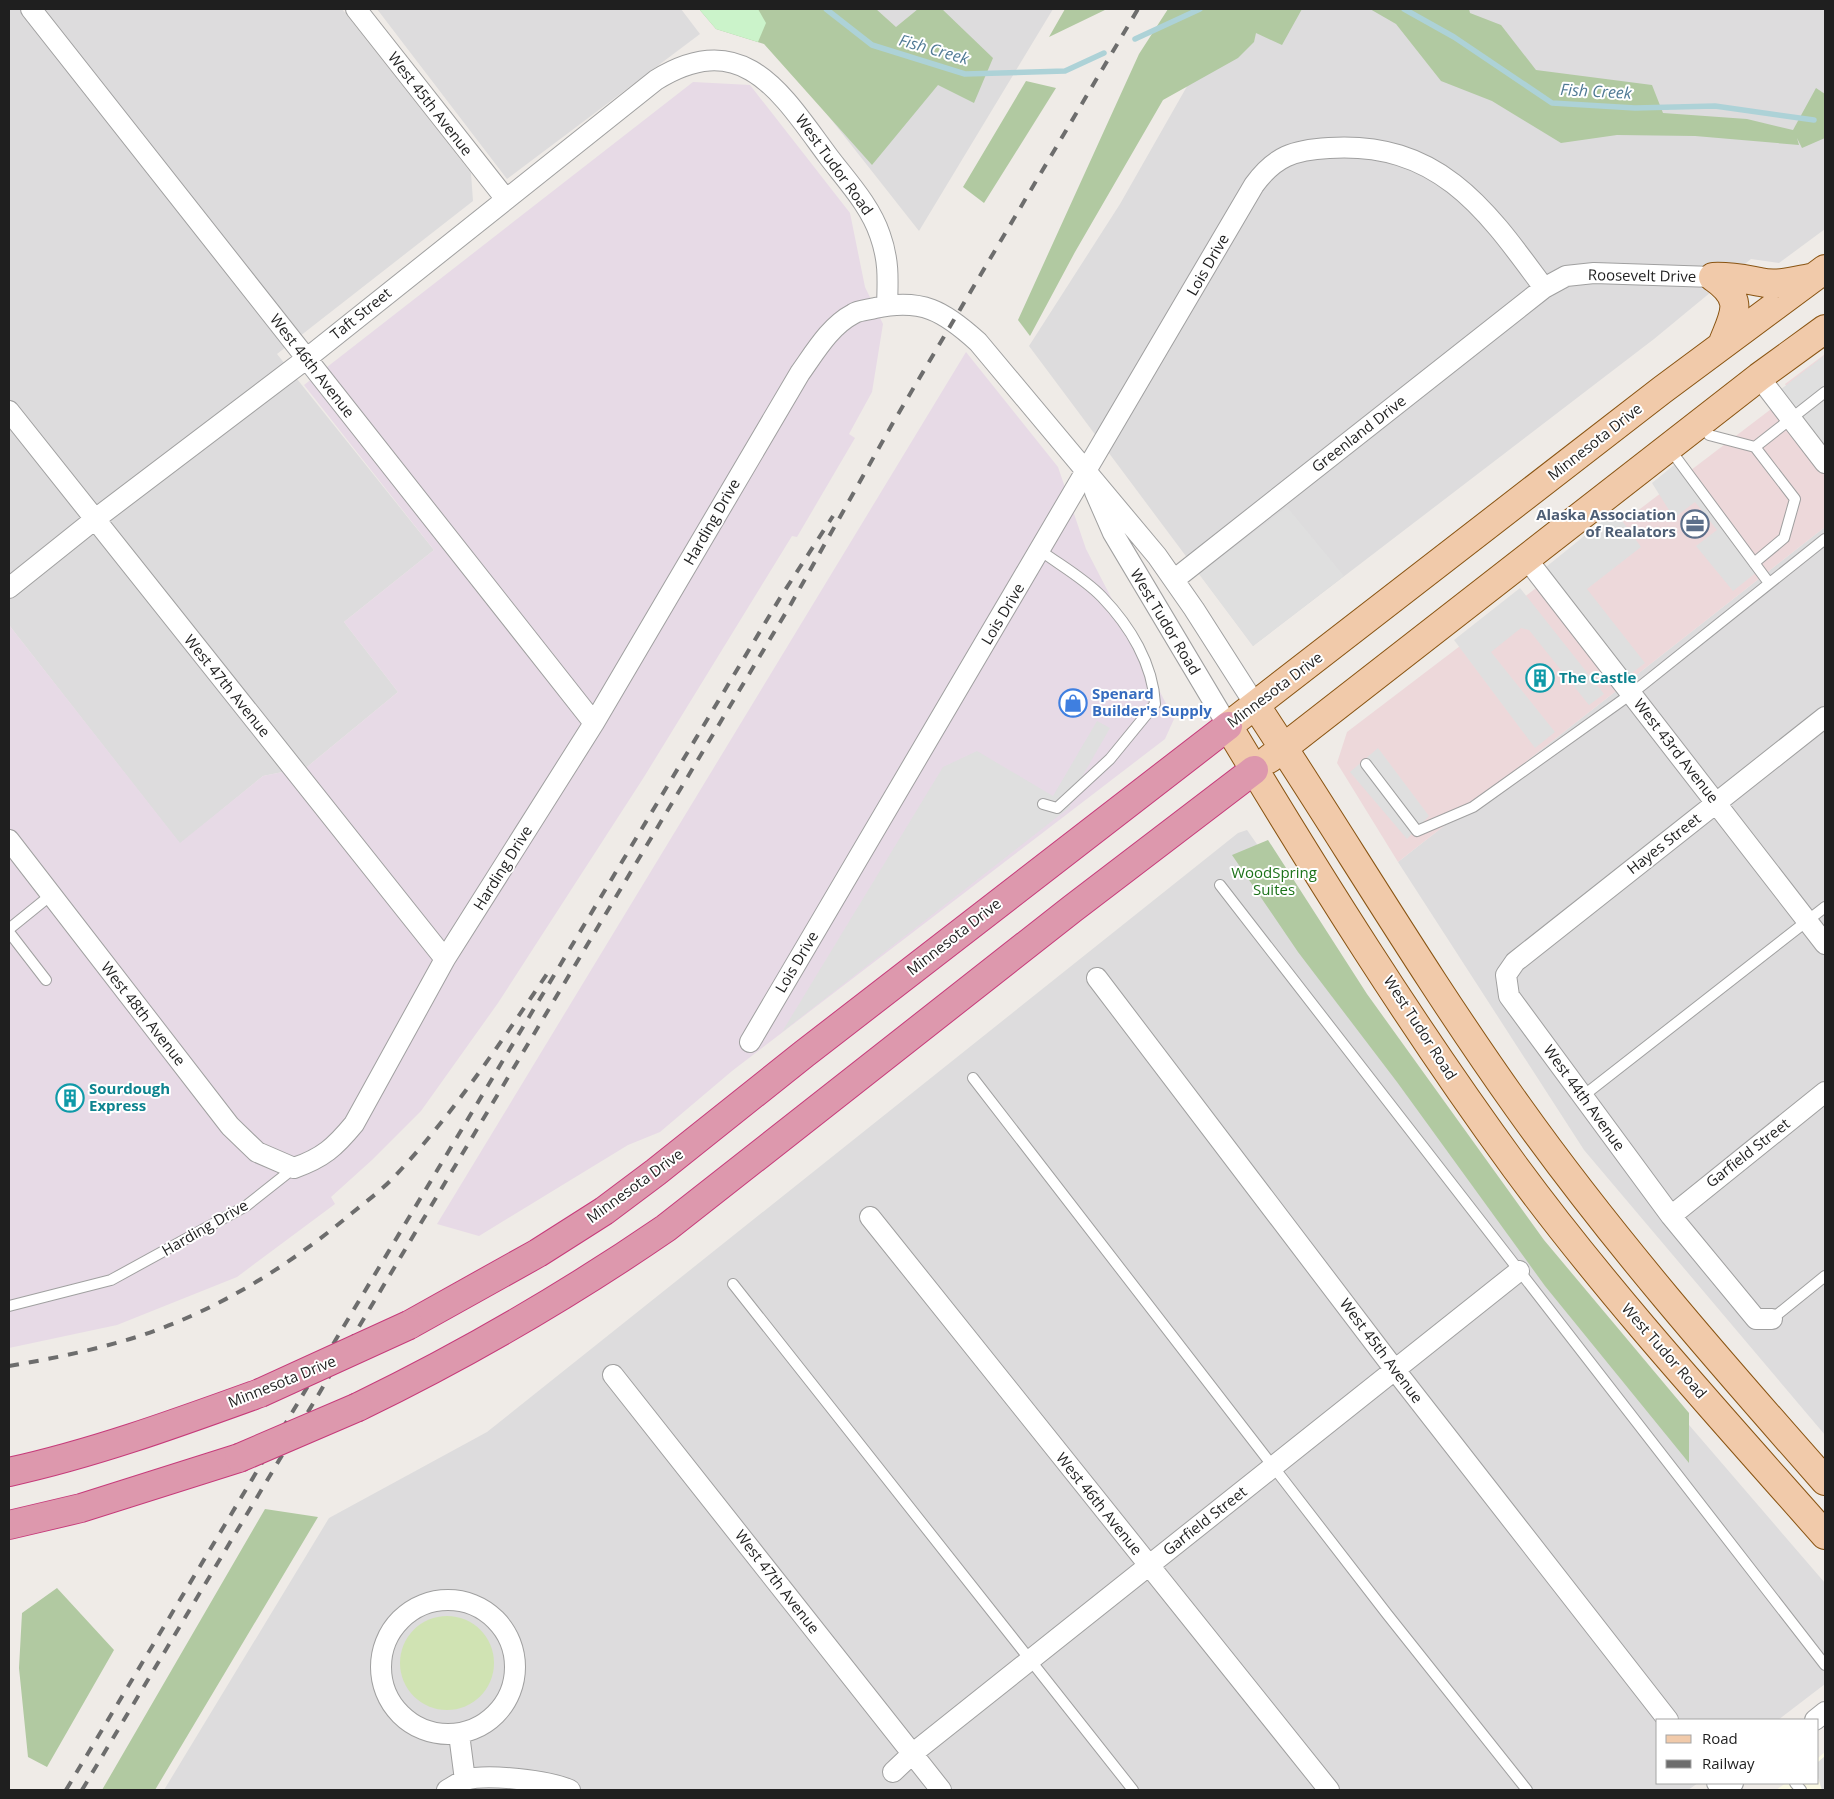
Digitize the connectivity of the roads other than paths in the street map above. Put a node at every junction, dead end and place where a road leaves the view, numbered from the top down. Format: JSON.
{"nodes":[{"id":1,"x":31,"y":9,"type":"edge"},
{"id":2,"x":356,"y":9,"type":"edge"},
{"id":3,"x":721,"y":62,"type":"joint"},
{"id":4,"x":505,"y":198,"type":"junction"},
{"id":5,"x":1819,"y":273,"type":"edge"},
{"id":6,"x":1713,"y":277,"type":"junction"},
{"id":7,"x":1544,"y":288,"type":"junction"},
{"id":8,"x":887,"y":306,"type":"junction"},
{"id":9,"x":1825,"y":329,"type":"edge"},
{"id":10,"x":1722,"y":345,"type":"junction"},
{"id":11,"x":306,"y":359,"type":"junction"},
{"id":12,"x":1759,"y":377,"type":"junction"},
{"id":13,"x":1825,"y":392,"type":"edge"},
{"id":14,"x":9,"y":411,"type":"edge"},
{"id":15,"x":1791,"y":418,"type":"junction"},
{"id":16,"x":1700,"y":422,"type":"junction"},
{"id":17,"x":1668,"y":447,"type":"junction"},
{"id":18,"x":1755,"y":448,"type":"junction"},
{"id":19,"x":1825,"y":464,"type":"edge"},
{"id":20,"x":1087,"y":472,"type":"junction"},
{"id":21,"x":94,"y":520,"type":"junction"},
{"id":22,"x":1825,"y":539,"type":"edge"},
{"id":23,"x":1040,"y":551,"type":"junction"},
{"id":24,"x":1526,"y":558,"type":"junction"},
{"id":25,"x":1754,"y":563,"type":"junction"},
{"id":26,"x":1174,"y":580,"type":"junction"},
{"id":27,"x":1769,"y":584,"type":"junction"},
{"id":28,"x":9,"y":588,"type":"edge"},
{"id":29,"x":1631,"y":694,"type":"junction"},
{"id":30,"x":1256,"y":706,"type":"junction"},
{"id":31,"x":1825,"y":717,"type":"edge"},
{"id":32,"x":594,"y":723,"type":"junction"},
{"id":33,"x":1228,"y":726,"type":"junction"},
{"id":34,"x":1284,"y":748,"type":"junction"},
{"id":35,"x":1366,"y":764,"type":"dead end"},
{"id":36,"x":1254,"y":770,"type":"junction"},
{"id":37,"x":1717,"y":803,"type":"junction"},
{"id":38,"x":1043,"y":804,"type":"dead end"},
{"id":39,"x":9,"y":840,"type":"edge"},
{"id":40,"x":1220,"y":885,"type":"dead end"},
{"id":41,"x":51,"y":895,"type":"junction"},
{"id":42,"x":1825,"y":907,"type":"edge"},
{"id":43,"x":1808,"y":921,"type":"junction"},
{"id":44,"x":9,"y":930,"type":"edge"},
{"id":45,"x":1825,"y":944,"type":"edge"},
{"id":46,"x":445,"y":959,"type":"junction"},
{"id":47,"x":1506,"y":975,"type":"joint"},
{"id":48,"x":1097,"y":978,"type":"dead end"},
{"id":49,"x":46,"y":980,"type":"dead end"},
{"id":50,"x":750,"y":1042,"type":"dead end"},
{"id":51,"x":974,"y":1078,"type":"dead end"},
{"id":52,"x":1825,"y":1092,"type":"edge"},
{"id":53,"x":1582,"y":1096,"type":"junction"},
{"id":54,"x":294,"y":1168,"type":"junction"},
{"id":55,"x":1671,"y":1216,"type":"junction"},
{"id":56,"x":870,"y":1217,"type":"dead end"},
{"id":57,"x":1519,"y":1271,"type":"junction"},
{"id":58,"x":1825,"y":1276,"type":"edge"},
{"id":59,"x":733,"y":1284,"type":"dead end"},
{"id":60,"x":9,"y":1306,"type":"edge"},
{"id":61,"x":1772,"y":1319,"type":"joint"},
{"id":62,"x":1395,"y":1370,"type":"junction"},
{"id":63,"x":613,"y":1375,"type":"dead end"},
{"id":64,"x":1274,"y":1466,"type":"junction"},
{"id":65,"x":9,"y":1472,"type":"edge"},
{"id":66,"x":1823,"y":1475,"type":"edge"},
{"id":67,"x":1798,"y":1504,"type":"junction"},
{"id":68,"x":1825,"y":1520,"type":"edge"},
{"id":69,"x":9,"y":1525,"type":"edge"},
{"id":70,"x":1825,"y":1534,"type":"edge"},
{"id":71,"x":1149,"y":1566,"type":"junction"},
{"id":72,"x":1029,"y":1660,"type":"junction"},
{"id":73,"x":1825,"y":1665,"type":"edge"},
{"id":74,"x":1667,"y":1719,"type":"edge"},
{"id":75,"x":459,"y":1734,"type":"junction"},
{"id":76,"x":912,"y":1754,"type":"junction"},
{"id":77,"x":893,"y":1772,"type":"dead end"},
{"id":78,"x":465,"y":1780,"type":"junction"},
{"id":79,"x":447,"y":1790,"type":"edge"},
{"id":80,"x":570,"y":1790,"type":"edge"},
{"id":81,"x":941,"y":1790,"type":"edge"},
{"id":82,"x":1134,"y":1790,"type":"edge"},
{"id":83,"x":1329,"y":1790,"type":"edge"},
{"id":84,"x":1527,"y":1790,"type":"edge"}],
"edges":[{"from":1,"to":11,"type":"street","name":"West 46th Avenue"},
{"from":2,"to":4,"type":"street","name":"West 45th Avenue"},
{"from":3,"to":4,"type":"street","name":"Taft Street"},
{"from":3,"to":8,"type":"street","name":"West Tudor Road"},
{"from":4,"to":11,"type":"street","name":"Taft Street"},
{"from":5,"to":6,"type":"main road"},
{"from":5,"to":10,"type":"main road","name":"Minnesota Drive"},
{"from":6,"to":7,"type":"street","name":"Roosevelt Drive"},
{"from":6,"to":10,"type":"main road"},
{"from":7,"to":20,"type":"street","name":"Lois Drive"},
{"from":7,"to":26,"type":"street","name":"Greenland Drive"},
{"from":8,"to":20,"type":"street","name":"West Tudor Road"},
{"from":8,"to":32,"type":"street","name":"Harding Drive"},
{"from":9,"to":12,"type":"main road"},
{"from":10,"to":30,"type":"main road","name":"Minnesota Drive"},
{"from":11,"to":21,"type":"street","name":"Taft Street"},
{"from":11,"to":32,"type":"street","name":"West 46th Avenue"},
{"from":12,"to":15,"type":"street"},
{"from":12,"to":16,"type":"main road"},
{"from":13,"to":15,"type":"lane"},
{"from":14,"to":21,"type":"street","name":"West 47th Avenue"},
{"from":15,"to":18,"type":"lane"},
{"from":15,"to":19,"type":"street"},
{"from":16,"to":17,"type":"main road"},
{"from":16,"to":18,"type":"lane"},
{"from":17,"to":24,"type":"main road"},
{"from":17,"to":25,"type":"lane"},
{"from":18,"to":25,"type":"lane"},
{"from":20,"to":23,"type":"street","name":"Lois Drive"},
{"from":20,"to":26,"type":"street","name":"West Tudor Road"},
{"from":20,"to":33,"type":"street","name":"West Tudor Road"},
{"from":21,"to":28,"type":"street","name":"Taft Street"},
{"from":21,"to":46,"type":"street","name":"West 47th Avenue"},
{"from":22,"to":27,"type":"lane"},
{"from":23,"to":38,"type":"lane"},
{"from":23,"to":50,"type":"street","name":"Lois Drive"},
{"from":24,"to":29,"type":"street","name":"West 43rd Avenue"},
{"from":24,"to":34,"type":"main road"},
{"from":25,"to":27,"type":"lane"},
{"from":26,"to":30,"type":"street","name":"West Tudor Road"},
{"from":27,"to":29,"type":"lane"},
{"from":29,"to":35,"type":"lane"},
{"from":29,"to":37,"type":"street","name":"West 43rd Avenue"},
{"from":30,"to":33,"type":"main road","name":"Minnesota Drive"},
{"from":30,"to":34,"type":"main road","name":"West Tudor Road"},
{"from":31,"to":37,"type":"street","name":"Hayes Street"},
{"from":32,"to":46,"type":"street","name":"Harding Drive"},
{"from":33,"to":36,"type":"main road","name":"West Tudor Road"},
{"from":33,"to":65,"type":"highway","name":"Minnesota Drive","bridge":true},
{"from":34,"to":36,"type":"main road"},
{"from":34,"to":66,"type":"main road","name":"West Tudor Road"},
{"from":36,"to":67,"type":"main road","name":"West Tudor Road"},
{"from":36,"to":69,"type":"highway","bridge":true},
{"from":37,"to":43,"type":"street","name":"West 43rd Avenue"},
{"from":37,"to":47,"type":"street","name":"Hayes Street"},
{"from":39,"to":41,"type":"street","name":"West 48th Avenue"},
{"from":40,"to":57,"type":"lane"},
{"from":41,"to":44,"type":"lane"},
{"from":41,"to":54,"type":"street","name":"West 48th Avenue"},
{"from":42,"to":43,"type":"lane"},
{"from":43,"to":45,"type":"street","name":"West 43rd Avenue"},
{"from":43,"to":53,"type":"lane"},
{"from":44,"to":49,"type":"lane"},
{"from":46,"to":54,"type":"street","name":"Harding Drive"},
{"from":47,"to":53,"type":"street","name":"West 44th Avenue"},
{"from":48,"to":62,"type":"street","name":"West 45th Avenue"},
{"from":51,"to":64,"type":"lane"},
{"from":52,"to":55,"type":"street","name":"Garfield Street"},
{"from":53,"to":55,"type":"street","name":"West 44th Avenue"},
{"from":54,"to":60,"type":"lane","name":"Harding Drive"},
{"from":55,"to":61,"type":"street","name":"West 44th Avenue"},
{"from":56,"to":71,"type":"street","name":"West 46th Avenue"},
{"from":57,"to":62,"type":"street","name":"Garfield Street"},
{"from":57,"to":73,"type":"lane"},
{"from":58,"to":61,"type":"lane"},
{"from":59,"to":72,"type":"lane"},
{"from":62,"to":64,"type":"street","name":"Garfield Street"},
{"from":62,"to":74,"type":"street","name":"West 45th Avenue"},
{"from":63,"to":76,"type":"street","name":"West 47th Avenue"},
{"from":64,"to":71,"type":"street","name":"Garfield Street"},
{"from":64,"to":84,"type":"lane"},
{"from":67,"to":68,"type":"main road"},
{"from":67,"to":70,"type":"main road","name":"West Tudor Road"},
{"from":71,"to":72,"type":"street","name":"Garfield Street"},
{"from":71,"to":83,"type":"street","name":"West 46th Avenue"},
{"from":72,"to":76,"type":"street","name":"Garfield Street"},
{"from":72,"to":82,"type":"lane"},
{"from":75,"to":75,"type":"street"},
{"from":75,"to":78,"type":"street"},
{"from":76,"to":77,"type":"street","name":"Garfield Street"},
{"from":76,"to":81,"type":"street","name":"West 47th Avenue"},
{"from":78,"to":79,"type":"street"},
{"from":78,"to":80,"type":"street"}]}
